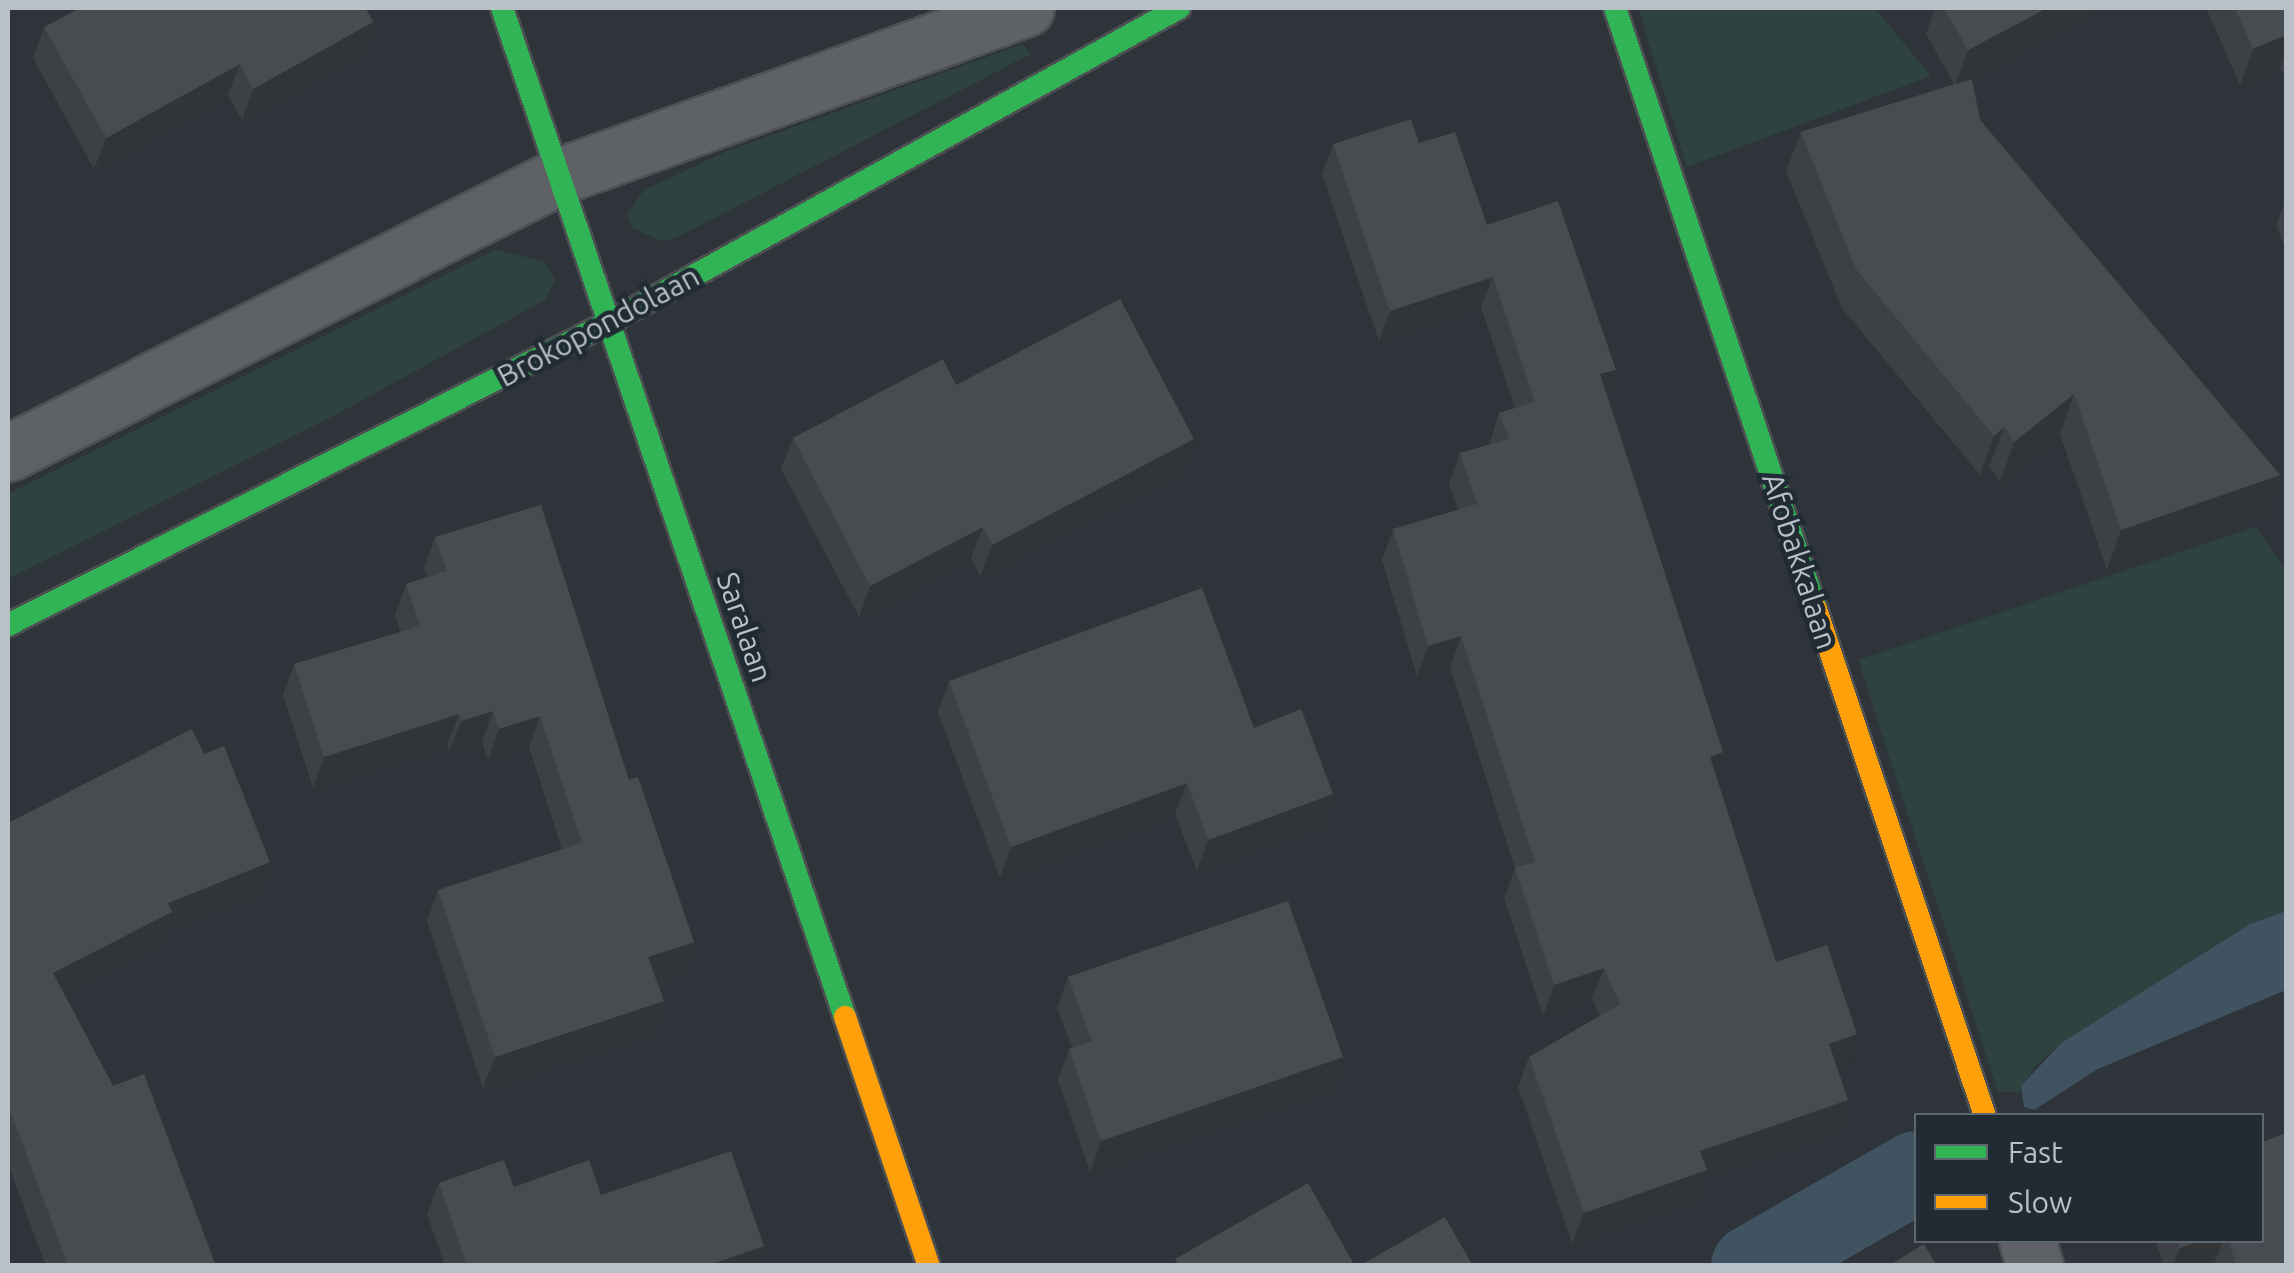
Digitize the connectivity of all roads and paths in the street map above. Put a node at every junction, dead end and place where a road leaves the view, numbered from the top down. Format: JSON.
{"nodes":[{"id":1,"x":502,"y":8,"type":"edge"},
{"id":2,"x":1026,"y":8,"type":"edge"},
{"id":3,"x":1179,"y":8,"type":"edge"},
{"id":4,"x":1614,"y":8,"type":"edge"},
{"id":5,"x":562,"y":175,"type":"junction"},
{"id":6,"x":610,"y":322,"type":"junction"},
{"id":7,"x":8,"y":454,"type":"edge"},
{"id":8,"x":8,"y":625,"type":"edge"},
{"id":9,"x":1984,"y":1113,"type":"edge"},
{"id":10,"x":929,"y":1266,"type":"edge"}],
"edges":[{"from":1,"to":5,"type":"street","name":"Saralaan"},
{"from":2,"to":5,"type":"street"},
{"from":3,"to":6,"type":"street","name":"Brokopondolaan"},
{"from":4,"to":9,"type":"street","name":"Afobakkalaan"},
{"from":5,"to":6,"type":"street","name":"Saralaan"},
{"from":5,"to":7,"type":"street"},
{"from":6,"to":8,"type":"street","name":"Brokopondolaan"},
{"from":6,"to":10,"type":"street","name":"Saralaan"}]}
